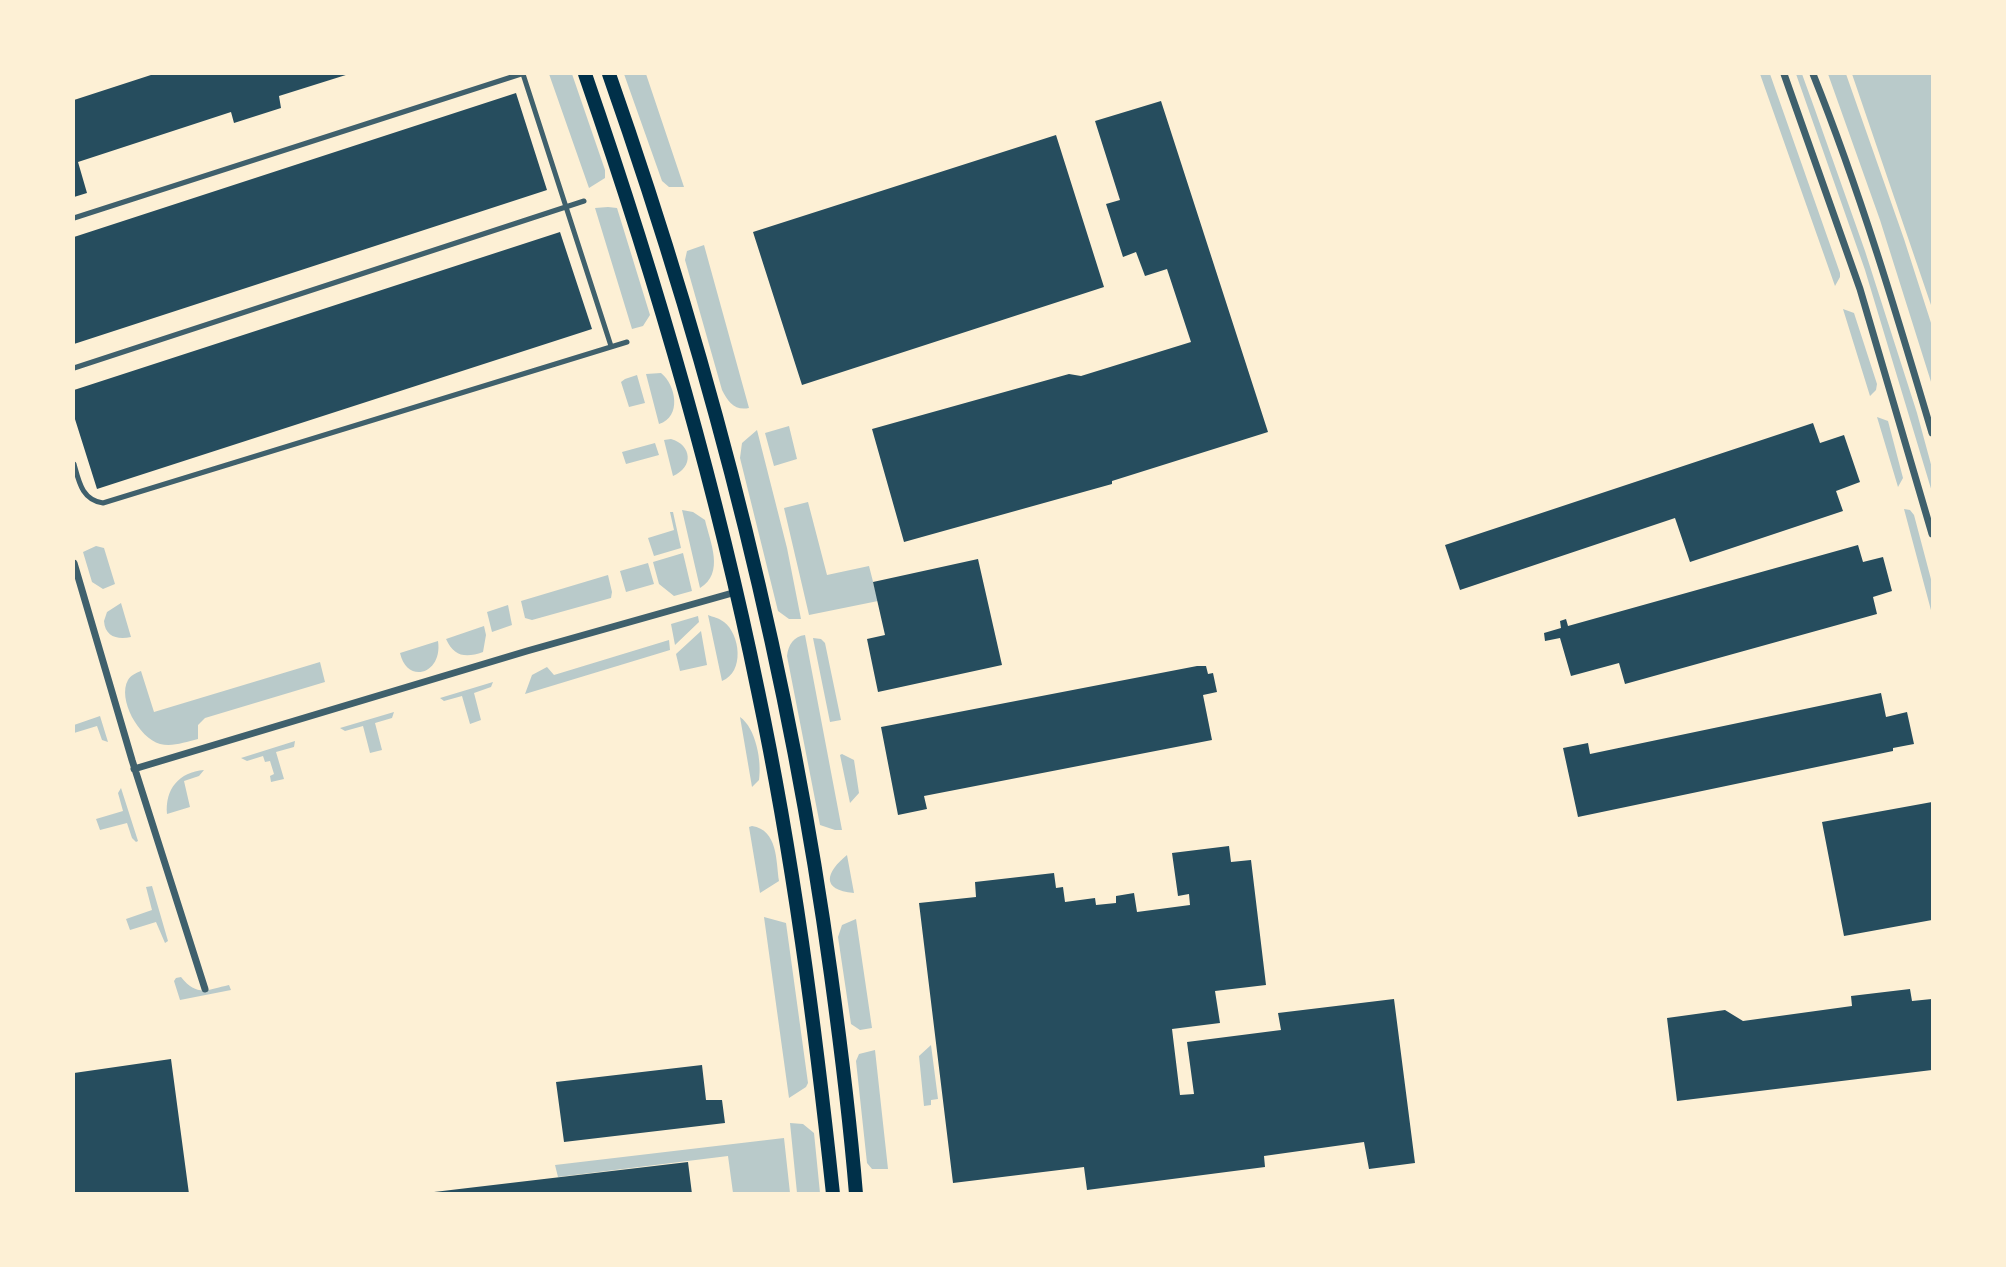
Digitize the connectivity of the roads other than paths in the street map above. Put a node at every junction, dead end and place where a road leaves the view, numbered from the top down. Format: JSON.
{"nodes":[{"id":1,"x":522,"y":74,"type":"edge"},
{"id":2,"x":585,"y":74,"type":"edge"},
{"id":3,"x":609,"y":74,"type":"edge"},
{"id":4,"x":1784,"y":74,"type":"edge"},
{"id":5,"x":1813,"y":74,"type":"edge"},
{"id":6,"x":584,"y":201,"type":"dead end"},
{"id":7,"x":567,"y":206,"type":"junction"},
{"id":8,"x":74,"y":218,"type":"edge"},
{"id":9,"x":627,"y":342,"type":"dead end"},
{"id":10,"x":611,"y":346,"type":"junction"},
{"id":11,"x":74,"y":368,"type":"edge"},
{"id":12,"x":1933,"y":433,"type":"edge"},
{"id":13,"x":74,"y":464,"type":"edge"},
{"id":14,"x":1933,"y":534,"type":"edge"},
{"id":15,"x":74,"y":563,"type":"edge"},
{"id":16,"x":736,"y":592,"type":"junction"},
{"id":17,"x":134,"y":769,"type":"junction"},
{"id":18,"x":205,"y":989,"type":"dead end"},
{"id":19,"x":833,"y":1194,"type":"edge"},
{"id":20,"x":856,"y":1194,"type":"edge"}],
"edges":[{"from":1,"to":7,"type":"lane"},
{"from":1,"to":8,"type":"lane"},
{"from":2,"to":16,"type":"main road"},
{"from":3,"to":20,"type":"main road"},
{"from":4,"to":14,"type":"street"},
{"from":5,"to":12,"type":"street"},
{"from":6,"to":7,"type":"lane"},
{"from":7,"to":10,"type":"lane"},
{"from":7,"to":11,"type":"lane"},
{"from":9,"to":10,"type":"lane"},
{"from":10,"to":13,"type":"lane"},
{"from":15,"to":17,"type":"street"},
{"from":16,"to":17,"type":"street"},
{"from":16,"to":19,"type":"main road"},
{"from":17,"to":18,"type":"street"}]}
